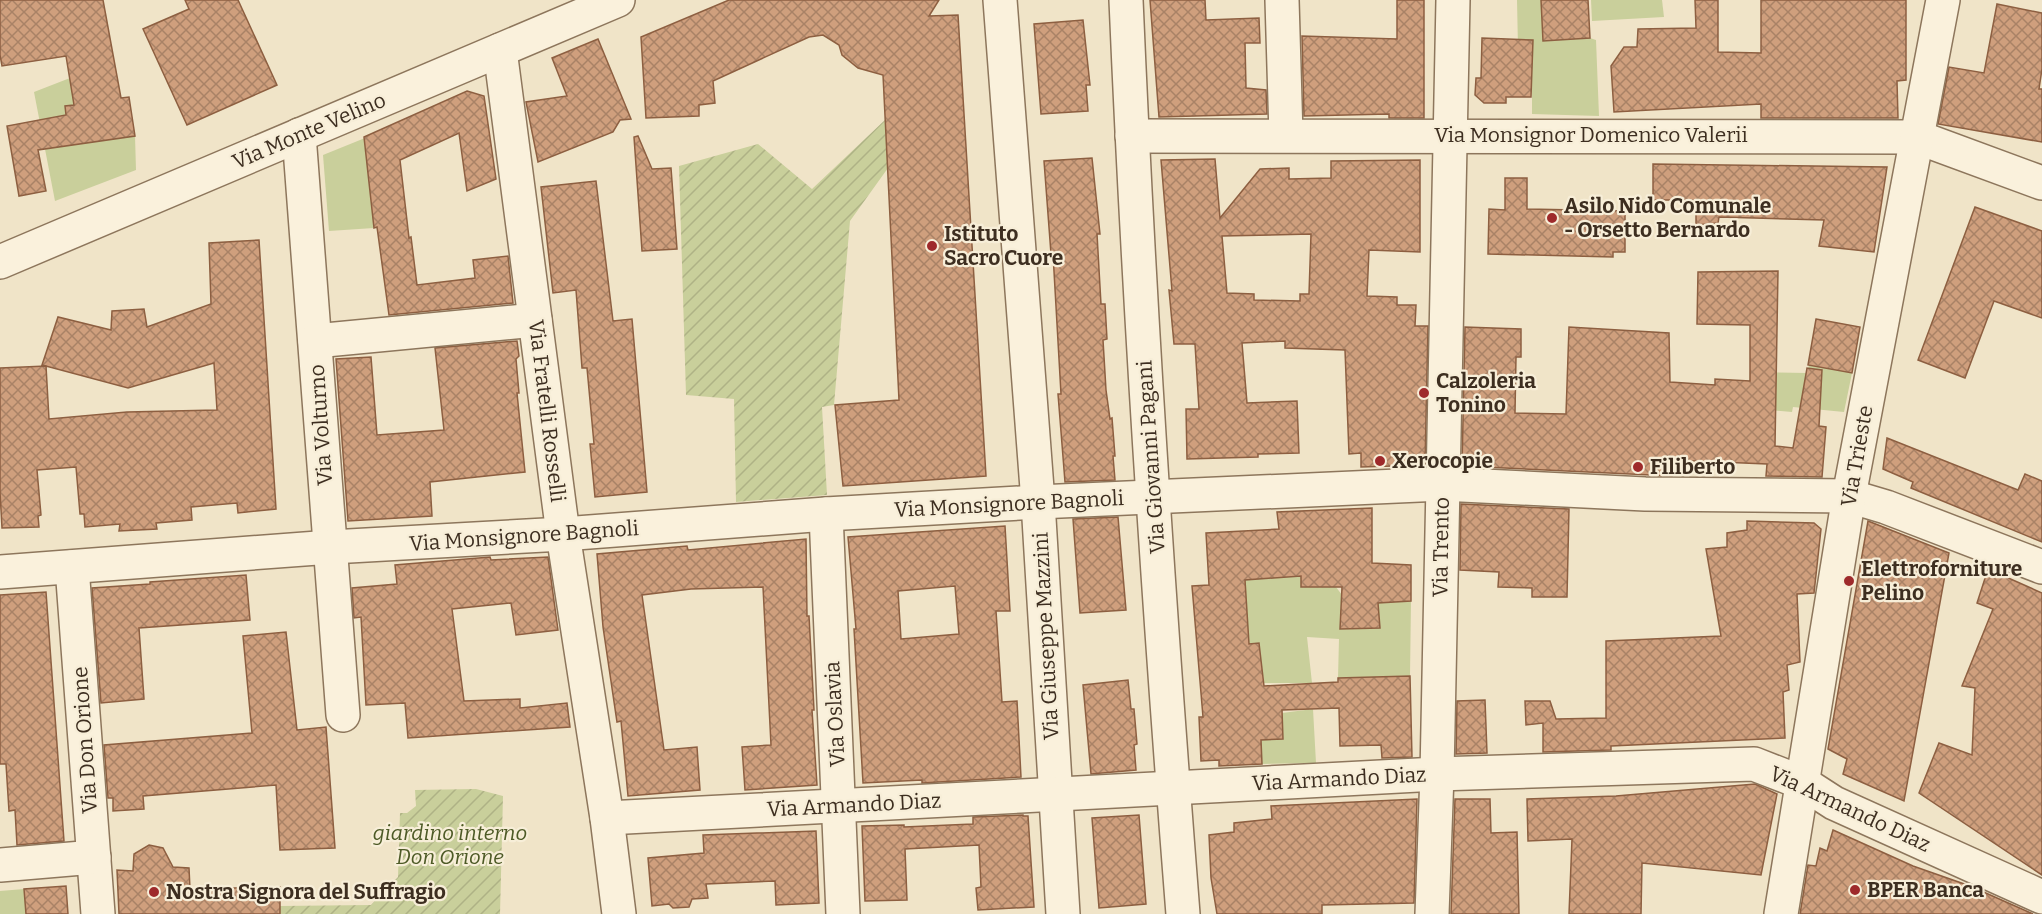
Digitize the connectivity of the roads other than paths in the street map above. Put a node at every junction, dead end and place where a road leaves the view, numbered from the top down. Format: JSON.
{"nodes":[{"id":1,"x":618,"y":0,"type":"edge"},
{"id":2,"x":1000,"y":0,"type":"edge"},
{"id":3,"x":1126,"y":0,"type":"edge"},
{"id":4,"x":1282,"y":0,"type":"edge"},
{"id":5,"x":1453,"y":0,"type":"edge"},
{"id":6,"x":1943,"y":0,"type":"edge"},
{"id":7,"x":500,"y":50,"type":"junction"},
{"id":8,"x":299,"y":135,"type":"junction"},
{"id":9,"x":1286,"y":135,"type":"junction"},
{"id":10,"x":1451,"y":135,"type":"junction"},
{"id":11,"x":1132,"y":136,"type":"junction"},
{"id":12,"x":1917,"y":137,"type":"junction"},
{"id":13,"x":2042,"y":183,"type":"edge"},
{"id":14,"x":0,"y":262,"type":"edge"},
{"id":15,"x":535,"y":320,"type":"junction"},
{"id":16,"x":315,"y":341,"type":"junction"},
{"id":17,"x":1442,"y":484,"type":"junction"},
{"id":18,"x":1849,"y":496,"type":"junction"},
{"id":19,"x":1153,"y":497,"type":"junction"},
{"id":20,"x":1038,"y":501,"type":"junction"},
{"id":21,"x":826,"y":514,"type":"junction"},
{"id":22,"x":562,"y":534,"type":"junction"},
{"id":23,"x":331,"y":547,"type":"junction"},
{"id":24,"x":72,"y":567,"type":"junction"},
{"id":25,"x":2042,"y":567,"type":"edge"},
{"id":26,"x":0,"y":572,"type":"edge"},
{"id":27,"x":343,"y":715,"type":"dead end"},
{"id":28,"x":1437,"y":774,"type":"junction"},
{"id":29,"x":1803,"y":783,"type":"junction"},
{"id":30,"x":1173,"y":787,"type":"junction"},
{"id":31,"x":1055,"y":794,"type":"junction"},
{"id":32,"x":839,"y":807,"type":"junction"},
{"id":33,"x":607,"y":818,"type":"junction"},
{"id":34,"x":94,"y":857,"type":"junction"},
{"id":35,"x":0,"y":865,"type":"edge"},
{"id":36,"x":2042,"y":897,"type":"edge"},
{"id":37,"x":98,"y":914,"type":"edge"},
{"id":38,"x":619,"y":914,"type":"edge"},
{"id":39,"x":843,"y":914,"type":"edge"},
{"id":40,"x":1063,"y":914,"type":"edge"},
{"id":41,"x":1183,"y":914,"type":"edge"},
{"id":42,"x":1432,"y":914,"type":"edge"},
{"id":43,"x":1781,"y":914,"type":"edge"}],
"edges":[{"from":1,"to":7,"type":"street","name":"Via Monte Velino"},
{"from":2,"to":20,"type":"street","name":"Via Giuseppe Mazzini"},
{"from":3,"to":11,"type":"street","name":"Via Giovanni Pagani"},
{"from":4,"to":9,"type":"street"},
{"from":5,"to":10,"type":"street","name":"Via Trento"},
{"from":6,"to":12,"type":"street","name":"Via Trieste"},
{"from":7,"to":8,"type":"street","name":"Via Monte Velino"},
{"from":7,"to":15,"type":"street","name":"Via Fratelli Rosselli"},
{"from":8,"to":14,"type":"street","name":"Via Monte Velino"},
{"from":8,"to":16,"type":"street","name":"Via Volturno"},
{"from":9,"to":10,"type":"street","name":"Via Monsignor Domenico Valerii"},
{"from":9,"to":11,"type":"street","name":"Via Monsignor Domenico Valerii"},
{"from":10,"to":12,"type":"street","name":"Via Monsignor Domenico Valerii"},
{"from":10,"to":17,"type":"street","name":"Via Trento"},
{"from":11,"to":19,"type":"street","name":"Via Giovanni Pagani"},
{"from":12,"to":13,"type":"street","name":"Via Monsignor Domenico Valerii"},
{"from":12,"to":18,"type":"street","name":"Via Trieste"},
{"from":15,"to":16,"type":"street"},
{"from":15,"to":22,"type":"street","name":"Via Fratelli Rosselli"},
{"from":16,"to":23,"type":"street","name":"Via Volturno"},
{"from":17,"to":18,"type":"street","name":"Via Monsignore Bagnoli"},
{"from":17,"to":19,"type":"street","name":"Via Monsignore Bagnoli"},
{"from":17,"to":28,"type":"street","name":"Via Trento"},
{"from":18,"to":25,"type":"street","name":"Via Monsignore Bagnoli"},
{"from":18,"to":29,"type":"street","name":"Via Trieste"},
{"from":19,"to":20,"type":"street","name":"Via Monsignore Bagnoli"},
{"from":19,"to":30,"type":"street","name":"Via Giovanni Pagani"},
{"from":20,"to":21,"type":"street","name":"Via Monsignore Bagnoli"},
{"from":20,"to":31,"type":"street","name":"Via Giuseppe Mazzini"},
{"from":21,"to":22,"type":"street","name":"Via Monsignore Bagnoli"},
{"from":21,"to":32,"type":"street","name":"Via Oslavia"},
{"from":22,"to":23,"type":"street","name":"Via Monsignore Bagnoli"},
{"from":22,"to":33,"type":"street","name":"Via Fratelli Rosselli"},
{"from":23,"to":24,"type":"street","name":"Via Monsignore Bagnoli"},
{"from":23,"to":27,"type":"street","name":"Via Volturno"},
{"from":24,"to":26,"type":"street","name":"Via Monsignore Bagnoli"},
{"from":24,"to":34,"type":"street","name":"Via Don Orione"},
{"from":28,"to":29,"type":"street","name":"Via Armando Diaz"},
{"from":28,"to":30,"type":"street","name":"Via Armando Diaz"},
{"from":28,"to":42,"type":"street","name":"Via Trento"},
{"from":29,"to":36,"type":"street","name":"Via Armando Diaz"},
{"from":29,"to":43,"type":"street","name":"Via Trieste"},
{"from":30,"to":31,"type":"street","name":"Via Armando Diaz"},
{"from":30,"to":41,"type":"street","name":"Via Giovanni Pagani"},
{"from":31,"to":32,"type":"street","name":"Via Armando Diaz"},
{"from":31,"to":40,"type":"street","name":"Via Giuseppe Mazzini"},
{"from":32,"to":33,"type":"street","name":"Via Armando Diaz"},
{"from":32,"to":39,"type":"street","name":"Via Oslavia"},
{"from":33,"to":38,"type":"street","name":"Via Fratelli Rosselli"},
{"from":34,"to":35,"type":"street"},
{"from":34,"to":37,"type":"street","name":"Via Don Orione"}]}
